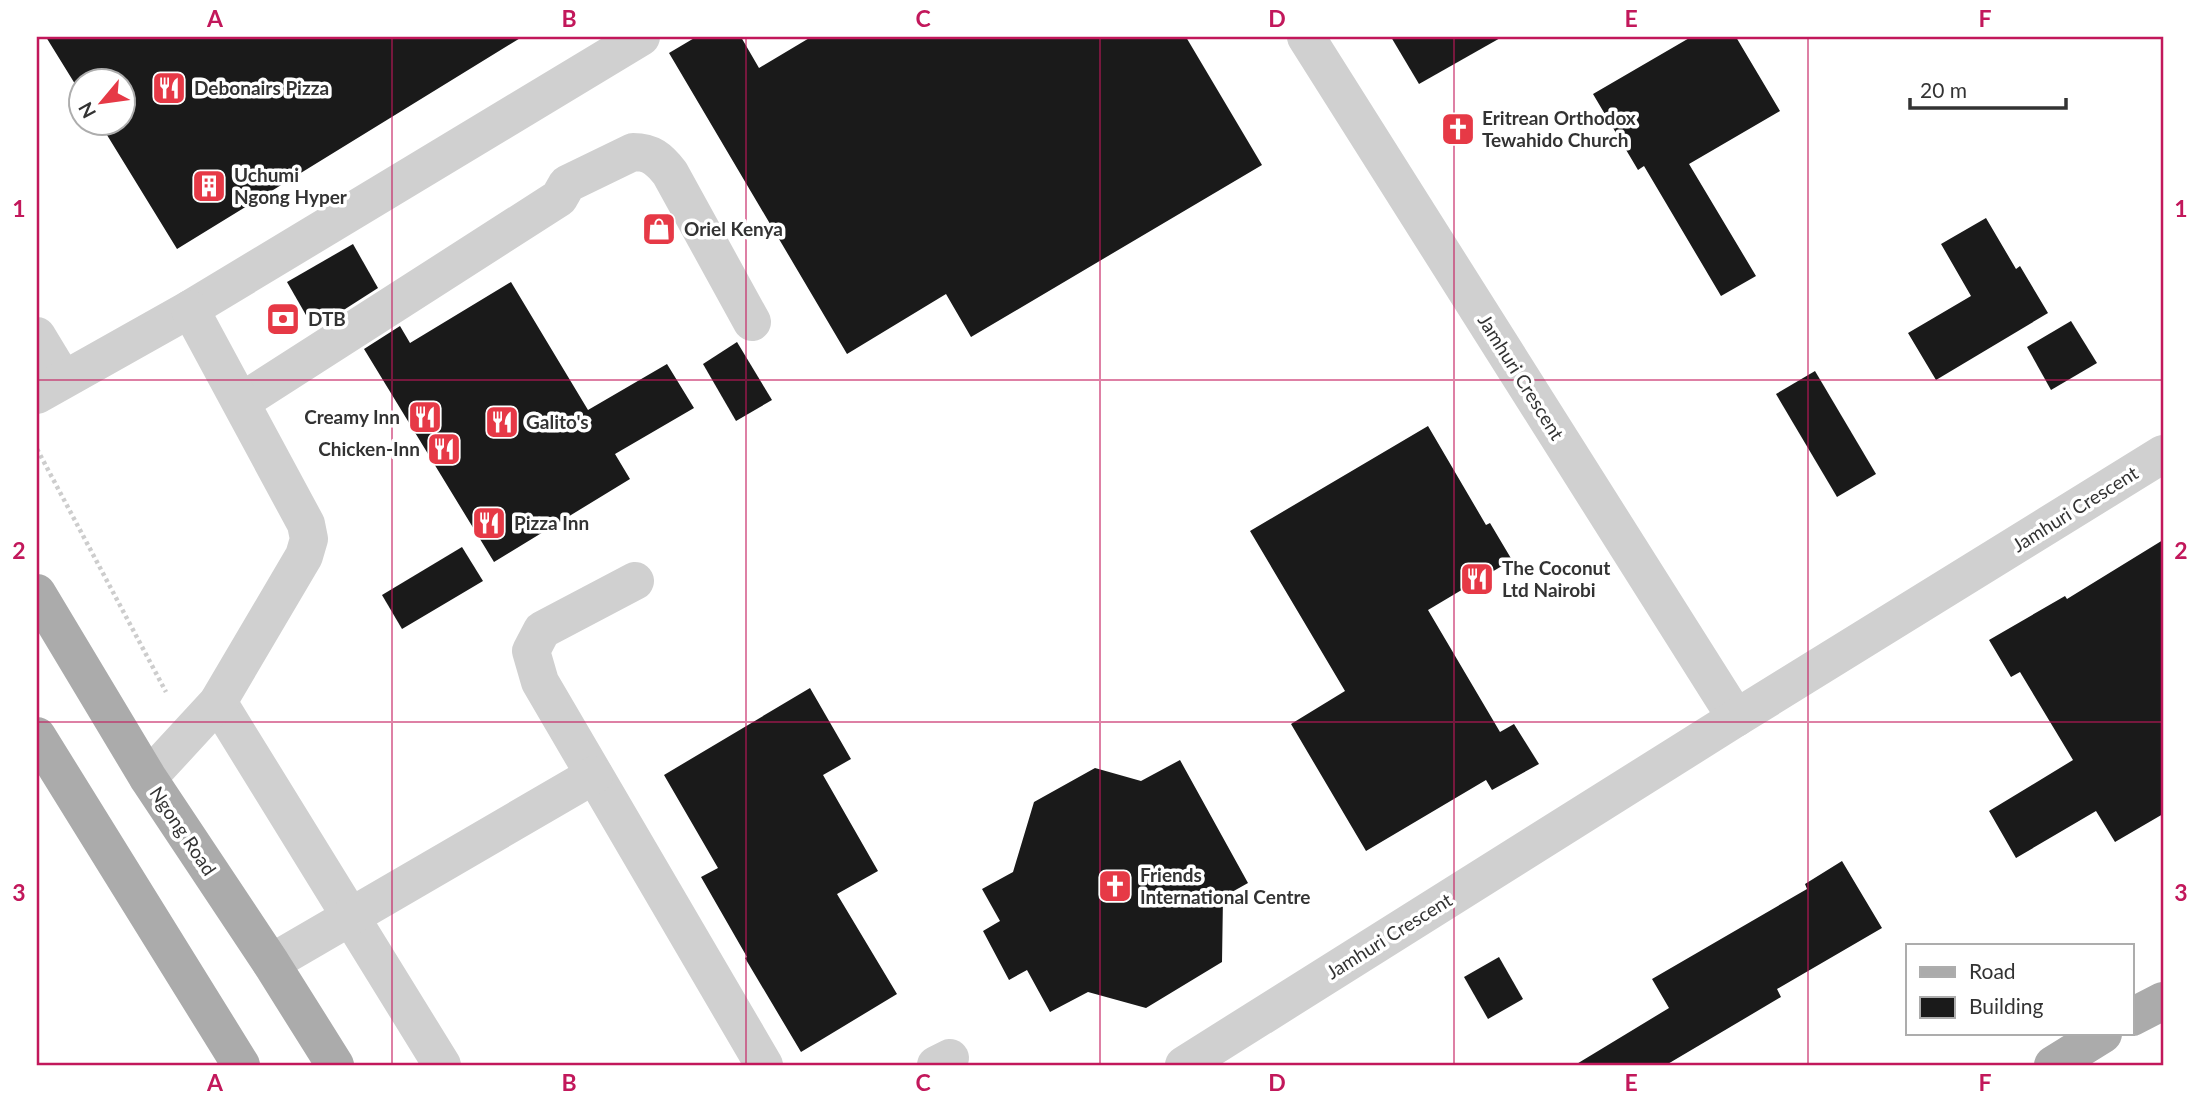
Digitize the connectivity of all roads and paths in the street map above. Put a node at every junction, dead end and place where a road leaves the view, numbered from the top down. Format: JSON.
{"nodes":[{"id":1,"x":640,"y":37,"type":"edge"},
{"id":2,"x":1306,"y":37,"type":"edge"},
{"id":3,"x":190,"y":309,"type":"junction"},
{"id":4,"x":752,"y":323,"type":"dead end"},
{"id":5,"x":37,"y":336,"type":"edge"},
{"id":6,"x":50,"y":387,"type":"edge"},
{"id":7,"x":241,"y":402,"type":"junction"},
{"id":8,"x":2163,"y":454,"type":"edge"},
{"id":9,"x":635,"y":581,"type":"dead end"},
{"id":10,"x":37,"y":593,"type":"edge"},
{"id":11,"x":218,"y":702,"type":"junction"},
{"id":12,"x":1736,"y":718,"type":"junction"},
{"id":13,"x":37,"y":736,"type":"edge"},
{"id":14,"x":594,"y":775,"type":"junction"},
{"id":15,"x":148,"y":778,"type":"junction"},
{"id":16,"x":348,"y":916,"type":"junction"},
{"id":17,"x":271,"y":963,"type":"junction"},
{"id":18,"x":2163,"y":1000,"type":"edge"},
{"id":19,"x":2134,"y":1016,"type":"edge"},
{"id":20,"x":2100,"y":1036,"type":"edge"},
{"id":21,"x":241,"y":1065,"type":"edge"},
{"id":22,"x":335,"y":1065,"type":"edge"},
{"id":23,"x":442,"y":1065,"type":"edge"},
{"id":24,"x":764,"y":1065,"type":"edge"},
{"id":25,"x":1184,"y":1065,"type":"edge"},
{"id":26,"x":2053,"y":1065,"type":"edge"}],
"edges":[{"from":1,"to":3,"type":"street"},
{"from":2,"to":12,"type":"street","name":"Jamhuri Crescent"},
{"from":3,"to":6,"type":"street"},
{"from":3,"to":7,"type":"street"},
{"from":4,"to":7,"type":"street"},
{"from":5,"to":6,"type":"street"},
{"from":7,"to":11,"type":"street"},
{"from":8,"to":12,"type":"street","name":"Jamhuri Crescent"},
{"from":9,"to":14,"type":"street"},
{"from":10,"to":15,"type":"main road","name":"Ngong Road"},
{"from":11,"to":15,"type":"street"},
{"from":11,"to":16,"type":"street"},
{"from":12,"to":25,"type":"street","name":"Jamhuri Crescent"},
{"from":13,"to":21,"type":"main road"},
{"from":14,"to":16,"type":"street"},
{"from":14,"to":24,"type":"street"},
{"from":15,"to":17,"type":"main road","name":"Ngong Road"},
{"from":16,"to":17,"type":"street"},
{"from":16,"to":23,"type":"street"},
{"from":17,"to":22,"type":"main road","name":"Ngong Road"},
{"from":18,"to":19,"type":"main road"},
{"from":20,"to":26,"type":"main road"}]}
